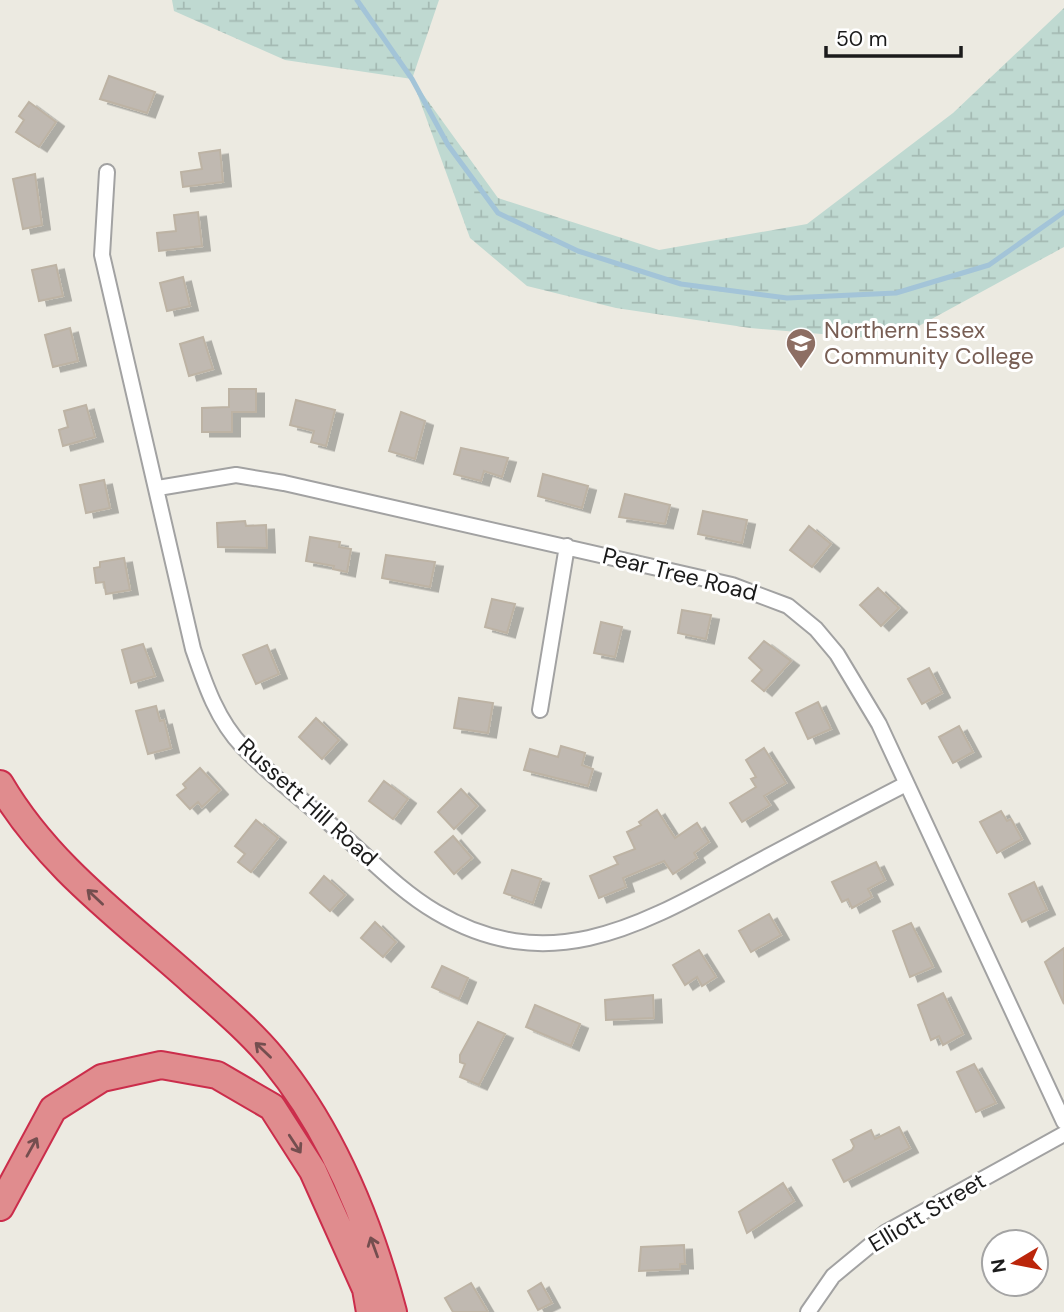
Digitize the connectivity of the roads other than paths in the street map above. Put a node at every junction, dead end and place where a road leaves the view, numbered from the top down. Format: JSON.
{"nodes":[{"id":1,"x":107,"y":172,"type":"dead end"},
{"id":2,"x":158,"y":488,"type":"junction"},
{"id":3,"x":567,"y":546,"type":"junction"},
{"id":4,"x":540,"y":710,"type":"dead end"},
{"id":5,"x":0,"y":784,"type":"edge"},
{"id":6,"x":906,"y":784,"type":"junction"},
{"id":7,"x":1064,"y":1122,"type":"edge"},
{"id":8,"x":1064,"y":1134,"type":"edge"},
{"id":9,"x":0,"y":1207,"type":"edge"},
{"id":10,"x":370,"y":1312,"type":"edge"},
{"id":11,"x":393,"y":1312,"type":"edge"},
{"id":12,"x":808,"y":1312,"type":"edge"}],
"edges":[{"from":1,"to":2,"type":"street","name":"Russett Hill Road"},
{"from":2,"to":3,"type":"street","name":"Pear Tree Road"},
{"from":2,"to":6,"type":"street","name":"Russett Hill Road"},
{"from":3,"to":4,"type":"street"},
{"from":3,"to":6,"type":"street","name":"Pear Tree Road"},
{"from":11,"to":5,"type":"highway","one_way":true},
{"from":6,"to":7,"type":"street","name":"Pear Tree Road"},
{"from":8,"to":12,"type":"street","name":"Elliott Street"},
{"from":9,"to":10,"type":"highway","one_way":true}]}
